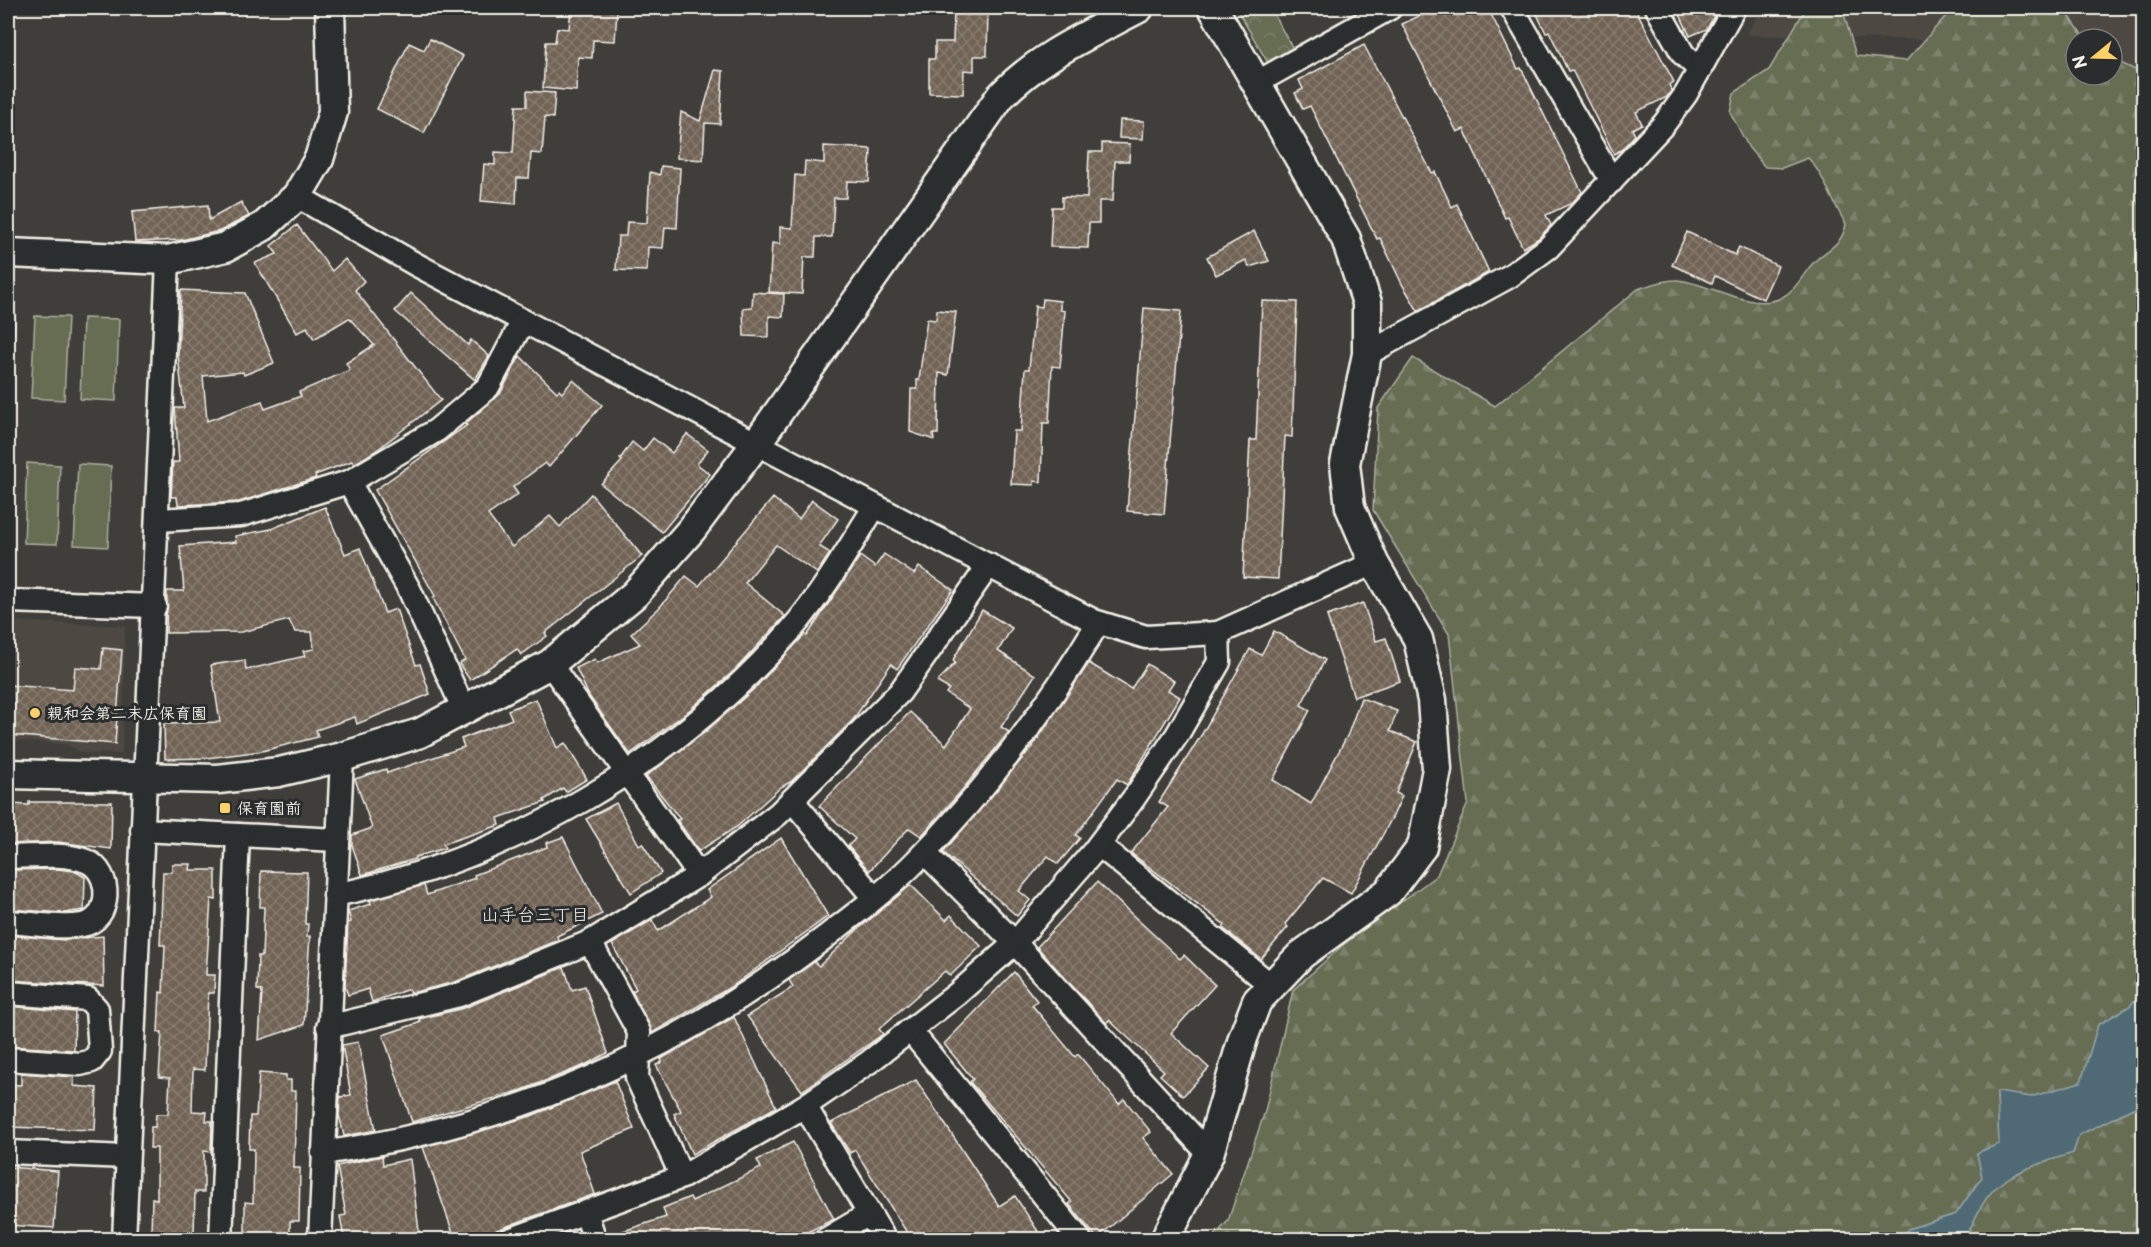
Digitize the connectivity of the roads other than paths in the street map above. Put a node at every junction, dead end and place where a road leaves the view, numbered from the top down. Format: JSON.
{"nodes":[{"id":1,"x":330,"y":8,"type":"edge"},
{"id":2,"x":1139,"y":8,"type":"edge"},
{"id":3,"x":1213,"y":8,"type":"edge"},
{"id":4,"x":1390,"y":8,"type":"edge"},
{"id":5,"x":1512,"y":8,"type":"edge"},
{"id":6,"x":1657,"y":8,"type":"edge"},
{"id":7,"x":1734,"y":8,"type":"edge"},
{"id":8,"x":1700,"y":70,"type":"junction"},
{"id":9,"x":1256,"y":83,"type":"junction"},
{"id":10,"x":1612,"y":181,"type":"junction"},
{"id":11,"x":297,"y":196,"type":"junction"},
{"id":12,"x":8,"y":253,"type":"edge"},
{"id":13,"x":168,"y":260,"type":"junction"},
{"id":14,"x":523,"y":321,"type":"junction"},
{"id":15,"x":1367,"y":354,"type":"junction"},
{"id":16,"x":756,"y":444,"type":"junction"},
{"id":17,"x":349,"y":482,"type":"junction"},
{"id":18,"x":875,"y":506,"type":"junction"},
{"id":19,"x":159,"y":520,"type":"junction"},
{"id":20,"x":1374,"y":563,"type":"junction"},
{"id":21,"x":988,"y":565,"type":"junction"},
{"id":22,"x":8,"y":601,"type":"edge"},
{"id":23,"x":155,"y":606,"type":"junction"},
{"id":24,"x":1098,"y":623,"type":"junction"},
{"id":25,"x":1218,"y":633,"type":"junction"},
{"id":26,"x":550,"y":664,"type":"junction"},
{"id":27,"x":464,"y":710,"type":"junction"},
{"id":28,"x":342,"y":757,"type":"junction"},
{"id":29,"x":626,"y":771,"type":"junction"},
{"id":30,"x":8,"y":774,"type":"edge"},
{"id":31,"x":143,"y":777,"type":"junction"},
{"id":32,"x":792,"y":801,"type":"junction"},
{"id":33,"x":142,"y":830,"type":"junction"},
{"id":34,"x":238,"y":835,"type":"junction"},
{"id":35,"x":337,"y":840,"type":"junction"},
{"id":36,"x":1099,"y":845,"type":"junction"},
{"id":37,"x":924,"y":853,"type":"junction"},
{"id":38,"x":8,"y":857,"type":"edge"},
{"id":39,"x":699,"y":875,"type":"junction"},
{"id":40,"x":335,"y":895,"type":"junction"},
{"id":41,"x":874,"y":898,"type":"junction"},
{"id":42,"x":8,"y":922,"type":"edge"},
{"id":43,"x":590,"y":942,"type":"junction"},
{"id":44,"x":1015,"y":943,"type":"junction"},
{"id":45,"x":1272,"y":986,"type":"junction"},
{"id":46,"x":8,"y":993,"type":"edge"},
{"id":47,"x":328,"y":1027,"type":"junction"},
{"id":48,"x":910,"y":1030,"type":"junction"},
{"id":49,"x":638,"y":1058,"type":"junction"},
{"id":50,"x":8,"y":1059,"type":"edge"},
{"id":51,"x":805,"y":1106,"type":"junction"},
{"id":52,"x":8,"y":1152,"type":"edge"},
{"id":53,"x":323,"y":1153,"type":"junction"},
{"id":54,"x":1209,"y":1154,"type":"junction"},
{"id":55,"x":127,"y":1157,"type":"junction"},
{"id":56,"x":682,"y":1177,"type":"junction"},
{"id":57,"x":586,"y":1213,"type":"junction"},
{"id":58,"x":869,"y":1214,"type":"junction"},
{"id":59,"x":124,"y":1239,"type":"edge"},
{"id":60,"x":221,"y":1239,"type":"edge"},
{"id":61,"x":320,"y":1239,"type":"edge"},
{"id":62,"x":509,"y":1239,"type":"edge"},
{"id":63,"x":595,"y":1239,"type":"edge"},
{"id":64,"x":825,"y":1239,"type":"edge"},
{"id":65,"x":885,"y":1239,"type":"edge"},
{"id":66,"x":1080,"y":1239,"type":"edge"},
{"id":67,"x":1165,"y":1239,"type":"edge"}],
"edges":[{"from":1,"to":11,"type":"street"},
{"from":2,"to":16,"type":"street"},
{"from":3,"to":9,"type":"street"},
{"from":4,"to":9,"type":"street"},
{"from":5,"to":10,"type":"street"},
{"from":6,"to":8,"type":"street"},
{"from":7,"to":8,"type":"street"},
{"from":8,"to":10,"type":"street"},
{"from":9,"to":15,"type":"street"},
{"from":10,"to":15,"type":"street"},
{"from":11,"to":13,"type":"street"},
{"from":11,"to":14,"type":"street"},
{"from":12,"to":13,"type":"street"},
{"from":13,"to":19,"type":"street"},
{"from":14,"to":16,"type":"street"},
{"from":14,"to":17,"type":"street"},
{"from":15,"to":20,"type":"street"},
{"from":16,"to":18,"type":"street"},
{"from":16,"to":26,"type":"street"},
{"from":17,"to":19,"type":"street"},
{"from":17,"to":27,"type":"street"},
{"from":18,"to":21,"type":"street"},
{"from":18,"to":29,"type":"street"},
{"from":19,"to":23,"type":"street"},
{"from":20,"to":25,"type":"street"},
{"from":20,"to":45,"type":"street"},
{"from":21,"to":24,"type":"street"},
{"from":21,"to":32,"type":"street"},
{"from":22,"to":23,"type":"street"},
{"from":23,"to":31,"type":"street"},
{"from":24,"to":25,"type":"street"},
{"from":24,"to":37,"type":"street"},
{"from":25,"to":36,"type":"street"},
{"from":26,"to":27,"type":"street"},
{"from":26,"to":29,"type":"street"},
{"from":27,"to":28,"type":"street"},
{"from":28,"to":31,"type":"street"},
{"from":28,"to":35,"type":"street"},
{"from":29,"to":39,"type":"street"},
{"from":29,"to":40,"type":"street"},
{"from":30,"to":31,"type":"street"},
{"from":31,"to":33,"type":"street"},
{"from":32,"to":39,"type":"street"},
{"from":32,"to":41,"type":"street"},
{"from":33,"to":34,"type":"street"},
{"from":33,"to":55,"type":"street"},
{"from":34,"to":35,"type":"street"},
{"from":34,"to":60,"type":"street"},
{"from":35,"to":40,"type":"street"},
{"from":36,"to":44,"type":"street"},
{"from":36,"to":45,"type":"street"},
{"from":37,"to":41,"type":"street"},
{"from":37,"to":44,"type":"street"},
{"from":38,"to":42,"type":"street"},
{"from":39,"to":43,"type":"street"},
{"from":40,"to":47,"type":"street"},
{"from":41,"to":49,"type":"street"},
{"from":43,"to":47,"type":"street"},
{"from":43,"to":49,"type":"street"},
{"from":44,"to":48,"type":"street"},
{"from":44,"to":54,"type":"street"},
{"from":45,"to":54,"type":"street"},
{"from":46,"to":50,"type":"street"},
{"from":47,"to":53,"type":"street"},
{"from":48,"to":51,"type":"street"},
{"from":48,"to":66,"type":"street"},
{"from":49,"to":53,"type":"street"},
{"from":49,"to":56,"type":"street"},
{"from":51,"to":56,"type":"street"},
{"from":51,"to":58,"type":"street"},
{"from":52,"to":55,"type":"street"},
{"from":53,"to":61,"type":"street"},
{"from":54,"to":67,"type":"street"},
{"from":55,"to":59,"type":"street"},
{"from":56,"to":57,"type":"street"},
{"from":57,"to":62,"type":"street"},
{"from":57,"to":63,"type":"street"},
{"from":58,"to":64,"type":"street"},
{"from":58,"to":65,"type":"street"}]}
